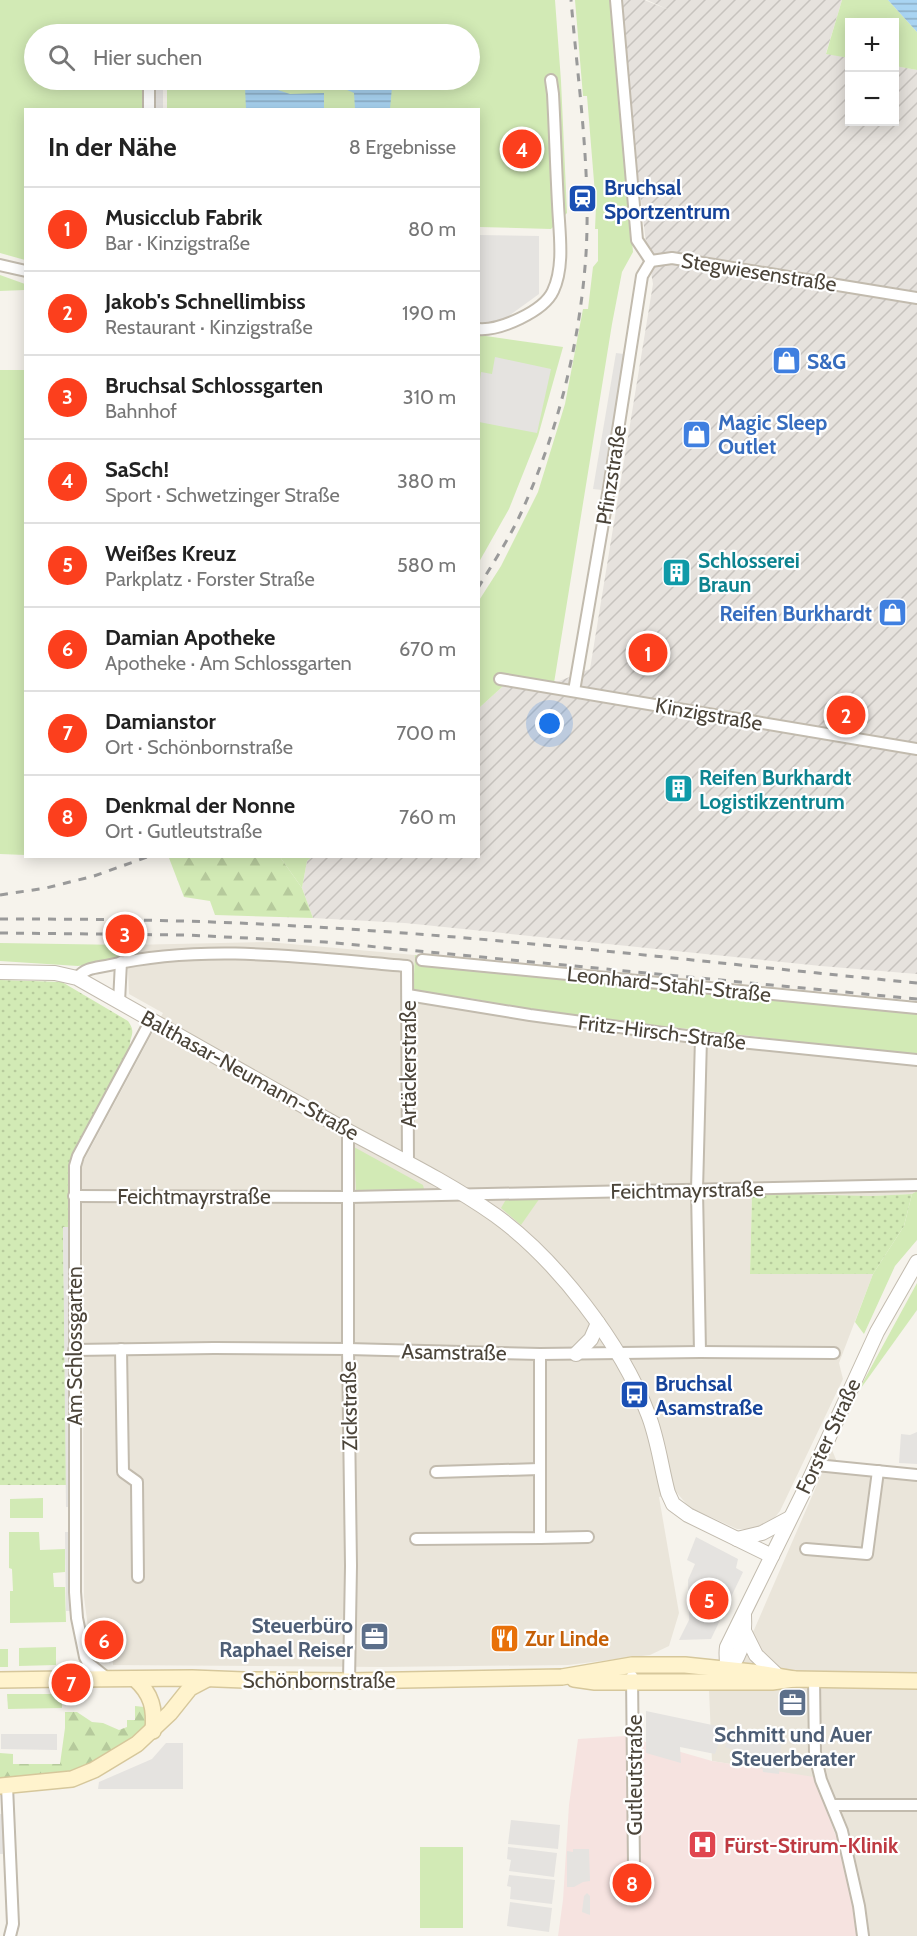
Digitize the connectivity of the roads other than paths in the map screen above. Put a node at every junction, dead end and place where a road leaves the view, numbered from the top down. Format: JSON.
{"nodes":[{"id":1,"x":616,"y":0,"type":"edge"},
{"id":2,"x":551,"y":80,"type":"dead end"},
{"id":3,"x":149,"y":90,"type":"edge"},
{"id":4,"x":149,"y":108,"type":"edge"},
{"id":5,"x":651,"y":261,"type":"junction"},
{"id":6,"x":0,"y":265,"type":"edge"},
{"id":7,"x":24,"y":271,"type":"edge"},
{"id":8,"x":917,"y":298,"type":"edge"},
{"id":9,"x":480,"y":329,"type":"edge"},
{"id":10,"x":500,"y":679,"type":"dead end"},
{"id":11,"x":574,"y":691,"type":"junction"},
{"id":12,"x":917,"y":749,"type":"edge"},
{"id":13,"x":422,"y":960,"type":"dead end"},
{"id":14,"x":121,"y":962,"type":"junction"},
{"id":15,"x":0,"y":972,"type":"edge"},
{"id":16,"x":77,"y":978,"type":"junction"},
{"id":17,"x":408,"y":995,"type":"junction"},
{"id":18,"x":119,"y":1002,"type":"junction"},
{"id":19,"x":917,"y":1008,"type":"edge"},
{"id":20,"x":151,"y":1020,"type":"junction"},
{"id":21,"x":701,"y":1038,"type":"junction"},
{"id":22,"x":917,"y":1060,"type":"edge"},
{"id":23,"x":348,"y":1131,"type":"junction"},
{"id":24,"x":408,"y":1162,"type":"junction"},
{"id":25,"x":913,"y":1186,"type":"edge"},
{"id":26,"x":697,"y":1190,"type":"junction"},
{"id":27,"x":465,"y":1195,"type":"junction"},
{"id":28,"x":74,"y":1196,"type":"junction"},
{"id":29,"x":350,"y":1197,"type":"junction"},
{"id":30,"x":917,"y":1262,"type":"edge"},
{"id":31,"x":598,"y":1323,"type":"junction"},
{"id":32,"x":121,"y":1349,"type":"junction"},
{"id":33,"x":348,"y":1349,"type":"junction"},
{"id":34,"x":74,"y":1350,"type":"junction"},
{"id":35,"x":700,"y":1352,"type":"junction"},
{"id":36,"x":834,"y":1353,"type":"dead end"},
{"id":37,"x":540,"y":1354,"type":"junction"},
{"id":38,"x":576,"y":1354,"type":"junction"},
{"id":39,"x":617,"y":1354,"type":"junction"},
{"id":40,"x":816,"y":1465,"type":"junction"},
{"id":41,"x":540,"y":1469,"type":"junction"},
{"id":42,"x":878,"y":1471,"type":"junction"},
{"id":43,"x":436,"y":1472,"type":"dead end"},
{"id":44,"x":917,"y":1475,"type":"edge"},
{"id":45,"x":790,"y":1518,"type":"junction"},
{"id":46,"x":588,"y":1537,"type":"dead end"},
{"id":47,"x":540,"y":1538,"type":"junction"},
{"id":48,"x":416,"y":1539,"type":"dead end"},
{"id":49,"x":737,"y":1539,"type":"junction"},
{"id":50,"x":806,"y":1549,"type":"dead end"},
{"id":51,"x":772,"y":1556,"type":"junction"},
{"id":52,"x":138,"y":1577,"type":"dead end"},
{"id":53,"x":744,"y":1613,"type":"junction"},
{"id":54,"x":745,"y":1633,"type":"junction"},
{"id":55,"x":632,"y":1665,"type":"junction"},
{"id":56,"x":777,"y":1675,"type":"junction"},
{"id":57,"x":728,"y":1676,"type":"junction"},
{"id":58,"x":562,"y":1677,"type":"junction"},
{"id":59,"x":135,"y":1679,"type":"junction"},
{"id":60,"x":207,"y":1679,"type":"junction"},
{"id":61,"x":794,"y":1679,"type":"junction"},
{"id":62,"x":814,"y":1679,"type":"junction"},
{"id":63,"x":0,"y":1680,"type":"edge"},
{"id":64,"x":109,"y":1680,"type":"junction"},
{"id":65,"x":349,"y":1681,"type":"junction"},
{"id":66,"x":633,"y":1681,"type":"junction"},
{"id":67,"x":917,"y":1681,"type":"edge"},
{"id":68,"x":153,"y":1731,"type":"junction"},
{"id":69,"x":3,"y":1786,"type":"edge"},
{"id":70,"x":832,"y":1805,"type":"junction"},
{"id":71,"x":917,"y":1805,"type":"edge"},
{"id":72,"x":621,"y":1880,"type":"dead end"},
{"id":73,"x":10,"y":1936,"type":"edge"},
{"id":74,"x":863,"y":1936,"type":"edge"}],
"edges":[{"from":1,"to":5,"type":"street","name":"Stegwiesenstraße"},
{"from":2,"to":9,"type":"street"},
{"from":3,"to":4,"type":"street"},
{"from":5,"to":8,"type":"street","name":"Stegwiesenstraße"},
{"from":5,"to":11,"type":"street","name":"Pfinzstraße"},
{"from":6,"to":7,"type":"street"},
{"from":10,"to":11,"type":"street","name":"Kinzigstraße"},
{"from":11,"to":12,"type":"street","name":"Kinzigstraße"},
{"from":13,"to":19,"type":"street","name":"Leonhard-Stahl-Straße"},
{"from":14,"to":16,"type":"street"},
{"from":14,"to":17,"type":"street","name":"Artäckerstraße"},
{"from":14,"to":18,"type":"street"},
{"from":15,"to":16,"type":"street","name":"Balthasar-Neumann-Straße"},
{"from":16,"to":18,"type":"street","name":"Balthasar-Neumann-Straße"},
{"from":17,"to":21,"type":"street","name":"Fritz-Hirsch-Straße"},
{"from":17,"to":24,"type":"street","name":"Artäckerstraße"},
{"from":18,"to":20,"type":"street","name":"Balthasar-Neumann-Straße"},
{"from":20,"to":23,"type":"street","name":"Balthasar-Neumann-Straße"},
{"from":20,"to":28,"type":"street","name":"Am Schlossgarten"},
{"from":21,"to":22,"type":"street","name":"Fritz-Hirsch-Straße"},
{"from":21,"to":26,"type":"street"},
{"from":23,"to":24,"type":"street","name":"Balthasar-Neumann-Straße"},
{"from":23,"to":29,"type":"street","name":"Zickstraße"},
{"from":24,"to":27,"type":"street","name":"Balthasar-Neumann-Straße"},
{"from":25,"to":26,"type":"street","name":"Feichtmayrstraße"},
{"from":26,"to":27,"type":"street","name":"Feichtmayrstraße"},
{"from":26,"to":35,"type":"street"},
{"from":27,"to":29,"type":"street"},
{"from":27,"to":31,"type":"street","name":"Balthasar-Neumann-Straße"},
{"from":28,"to":29,"type":"street","name":"Feichtmayrstraße"},
{"from":28,"to":34,"type":"street","name":"Am Schlossgarten"},
{"from":29,"to":33,"type":"street","name":"Zickstraße"},
{"from":30,"to":40,"type":"street","name":"Forster Straße"},
{"from":31,"to":38,"type":"street"},
{"from":31,"to":39,"type":"street","name":"Balthasar-Neumann-Straße"},
{"from":32,"to":33,"type":"street","name":"Asamstraße"},
{"from":32,"to":34,"type":"street","name":"Asamstraße"},
{"from":32,"to":52,"type":"street"},
{"from":33,"to":37,"type":"street","name":"Asamstraße"},
{"from":33,"to":65,"type":"street","name":"Zickstraße"},
{"from":34,"to":64,"type":"street","name":"Am Schlossgarten"},
{"from":35,"to":36,"type":"street","name":"Asamstraße"},
{"from":35,"to":39,"type":"street","name":"Asamstraße"},
{"from":37,"to":38,"type":"street","name":"Asamstraße"},
{"from":37,"to":41,"type":"street"},
{"from":38,"to":39,"type":"street","name":"Asamstraße"},
{"from":39,"to":49,"type":"street","name":"Balthasar-Neumann-Straße"},
{"from":40,"to":42,"type":"street"},
{"from":40,"to":45,"type":"street","name":"Forster Straße"},
{"from":41,"to":43,"type":"street"},
{"from":41,"to":47,"type":"street"},
{"from":42,"to":44,"type":"street"},
{"from":42,"to":50,"type":"street"},
{"from":45,"to":49,"type":"street"},
{"from":45,"to":51,"type":"street","name":"Forster Straße"},
{"from":46,"to":47,"type":"street"},
{"from":47,"to":48,"type":"street"},
{"from":49,"to":51,"type":"street","name":"Balthasar-Neumann-Straße"},
{"from":51,"to":53,"type":"street","name":"Forster Straße"},
{"from":53,"to":54,"type":"street","name":"Forster Straße"},
{"from":53,"to":57,"type":"street","name":"Forster Straße"},
{"from":54,"to":56,"type":"street"},
{"from":54,"to":57,"type":"street","name":"Forster Straße"},
{"from":55,"to":57,"type":"main road","name":"Schönbornstraße"},
{"from":55,"to":58,"type":"main road","name":"Schönbornstraße"},
{"from":55,"to":66,"type":"street","name":"Gutleutstraße"},
{"from":56,"to":57,"type":"main road"},
{"from":56,"to":61,"type":"main road"},
{"from":57,"to":61,"type":"main road"},
{"from":57,"to":66,"type":"main road","name":"Schönbornstraße"},
{"from":58,"to":65,"type":"main road","name":"Schönbornstraße"},
{"from":58,"to":66,"type":"main road","name":"Schönbornstraße"},
{"from":59,"to":60,"type":"main road","name":"Schönbornstraße"},
{"from":59,"to":64,"type":"main road","name":"Schönbornstraße"},
{"from":59,"to":68,"type":"main road"},
{"from":60,"to":65,"type":"main road","name":"Schönbornstraße"},
{"from":60,"to":68,"type":"main road"},
{"from":61,"to":62,"type":"main road"},
{"from":62,"to":67,"type":"main road"},
{"from":62,"to":70,"type":"street"},
{"from":63,"to":64,"type":"main road","name":"Schönbornstraße"},
{"from":66,"to":72,"type":"street","name":"Gutleutstraße"},
{"from":68,"to":69,"type":"main road"},
{"from":69,"to":73,"type":"street"},
{"from":70,"to":71,"type":"street"},
{"from":70,"to":74,"type":"street"}]}
